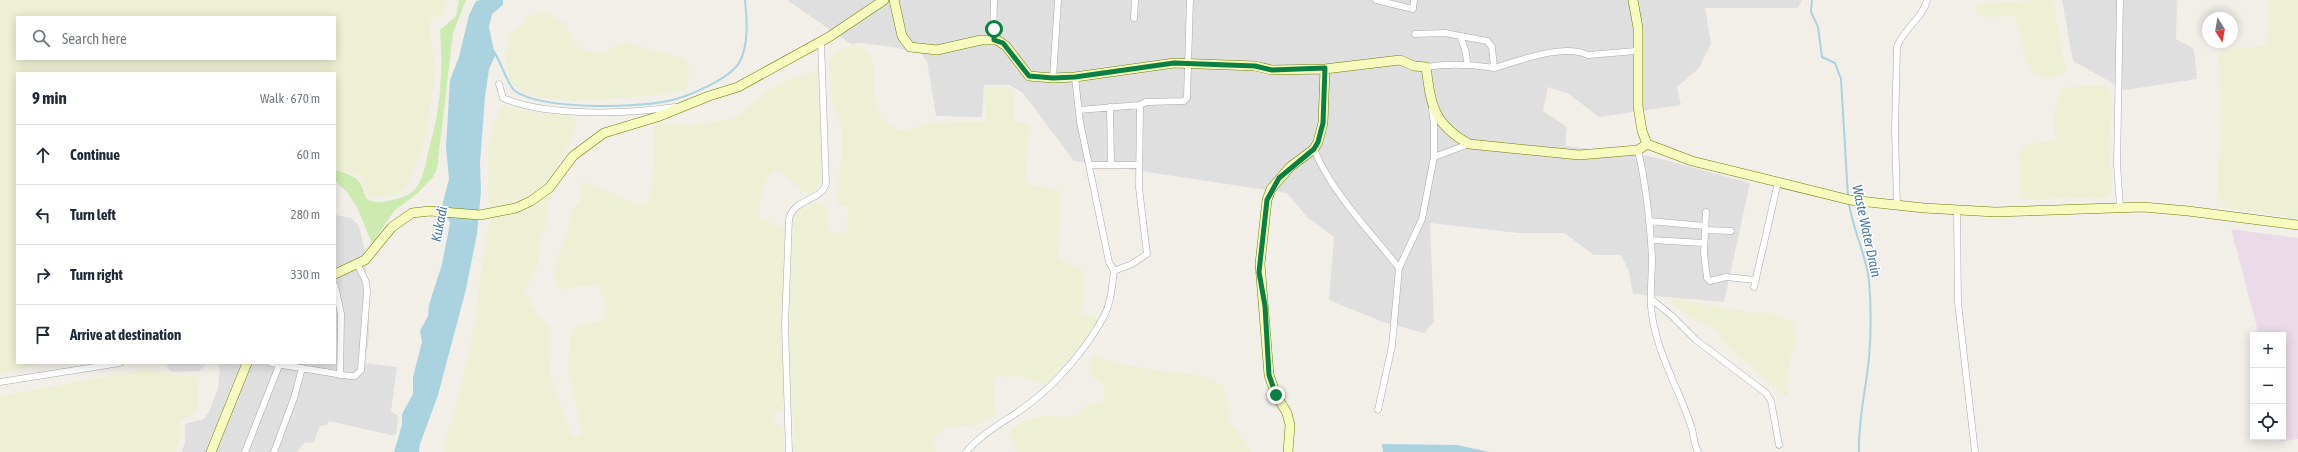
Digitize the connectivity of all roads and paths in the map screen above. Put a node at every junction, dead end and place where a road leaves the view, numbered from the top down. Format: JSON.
{"nodes":[{"id":1,"x":884,"y":0,"type":"edge"},
{"id":2,"x":894,"y":0,"type":"edge"},
{"id":3,"x":994,"y":0,"type":"edge"},
{"id":4,"x":1058,"y":0,"type":"edge"},
{"id":5,"x":1135,"y":0,"type":"edge"},
{"id":6,"x":1190,"y":0,"type":"edge"},
{"id":7,"x":1376,"y":0,"type":"edge"},
{"id":8,"x":1414,"y":0,"type":"edge"},
{"id":9,"x":1633,"y":0,"type":"edge"},
{"id":10,"x":1927,"y":0,"type":"edge"},
{"id":11,"x":2120,"y":0,"type":"edge"},
{"id":12,"x":1134,"y":18,"type":"dead end"},
{"id":13,"x":1415,"y":34,"type":"dead end"},
{"id":14,"x":1461,"y":37,"type":"junction"},
{"id":15,"x":994,"y":40,"type":"junction"},
{"id":16,"x":821,"y":41,"type":"junction"},
{"id":17,"x":1636,"y":51,"type":"junction"},
{"id":18,"x":1188,"y":63,"type":"junction"},
{"id":19,"x":1467,"y":64,"type":"junction"},
{"id":20,"x":1426,"y":67,"type":"junction"},
{"id":21,"x":1325,"y":68,"type":"junction"},
{"id":22,"x":1494,"y":68,"type":"junction"},
{"id":23,"x":1075,"y":77,"type":"junction"},
{"id":24,"x":1053,"y":78,"type":"junction"},
{"id":25,"x":500,"y":84,"type":"dead end"},
{"id":26,"x":1430,"y":103,"type":"junction"},
{"id":27,"x":686,"y":105,"type":"junction"},
{"id":28,"x":1140,"y":105,"type":"junction"},
{"id":29,"x":1110,"y":107,"type":"junction"},
{"id":30,"x":1079,"y":110,"type":"junction"},
{"id":31,"x":1469,"y":144,"type":"junction"},
{"id":32,"x":1647,"y":144,"type":"junction"},
{"id":33,"x":1314,"y":149,"type":"junction"},
{"id":34,"x":1638,"y":150,"type":"junction"},
{"id":35,"x":1434,"y":157,"type":"junction"},
{"id":36,"x":1111,"y":165,"type":"junction"},
{"id":37,"x":1139,"y":165,"type":"junction"},
{"id":38,"x":1090,"y":166,"type":"junction"},
{"id":39,"x":1778,"y":182,"type":"junction"},
{"id":40,"x":1897,"y":205,"type":"junction"},
{"id":41,"x":2120,"y":207,"type":"junction"},
{"id":42,"x":1957,"y":211,"type":"junction"},
{"id":43,"x":1706,"y":212,"type":"dead end"},
{"id":44,"x":1649,"y":221,"type":"junction"},
{"id":45,"x":2298,"y":225,"type":"edge"},
{"id":46,"x":1705,"y":228,"type":"junction"},
{"id":47,"x":1731,"y":232,"type":"dead end"},
{"id":48,"x":1651,"y":240,"type":"junction"},
{"id":49,"x":1704,"y":243,"type":"junction"},
{"id":50,"x":358,"y":265,"type":"junction"},
{"id":51,"x":1398,"y":268,"type":"junction"},
{"id":52,"x":1114,"y":271,"type":"junction"},
{"id":53,"x":336,"y":274,"type":"edge"},
{"id":54,"x":1756,"y":280,"type":"junction"},
{"id":55,"x":1754,"y":287,"type":"dead end"},
{"id":56,"x":336,"y":291,"type":"edge"},
{"id":57,"x":1651,"y":299,"type":"junction"},
{"id":58,"x":114,"y":364,"type":"edge"},
{"id":59,"x":246,"y":364,"type":"edge"},
{"id":60,"x":279,"y":364,"type":"edge"},
{"id":61,"x":305,"y":367,"type":"edge"},
{"id":62,"x":340,"y":375,"type":"junction"},
{"id":63,"x":0,"y":382,"type":"edge"},
{"id":64,"x":1378,"y":410,"type":"dead end"},
{"id":65,"x":1779,"y":445,"type":"dead end"},
{"id":66,"x":1288,"y":448,"type":"edge"},
{"id":67,"x":211,"y":452,"type":"edge"},
{"id":68,"x":245,"y":452,"type":"edge"},
{"id":69,"x":274,"y":452,"type":"edge"},
{"id":70,"x":789,"y":452,"type":"edge"},
{"id":71,"x":966,"y":452,"type":"edge"},
{"id":72,"x":1698,"y":452,"type":"edge"},
{"id":73,"x":1975,"y":452,"type":"edge"}],
"edges":[{"from":1,"to":16,"type":"street"},
{"from":2,"to":15,"type":"street"},
{"from":3,"to":15,"type":"street"},
{"from":4,"to":24,"type":"street"},
{"from":5,"to":12,"type":"street"},
{"from":6,"to":18,"type":"street"},
{"from":7,"to":8,"type":"street"},
{"from":9,"to":17,"type":"street"},
{"from":10,"to":40,"type":"street"},
{"from":11,"to":41,"type":"street"},
{"from":13,"to":14,"type":"street"},
{"from":14,"to":19,"type":"street"},
{"from":14,"to":22,"type":"street"},
{"from":15,"to":24,"type":"street"},
{"from":16,"to":27,"type":"street"},
{"from":16,"to":70,"type":"street"},
{"from":17,"to":22,"type":"street"},
{"from":17,"to":32,"type":"street"},
{"from":18,"to":21,"type":"street"},
{"from":18,"to":23,"type":"street"},
{"from":18,"to":28,"type":"street"},
{"from":19,"to":20,"type":"street"},
{"from":19,"to":22,"type":"street"},
{"from":20,"to":21,"type":"street"},
{"from":20,"to":26,"type":"street"},
{"from":21,"to":33,"type":"street"},
{"from":23,"to":24,"type":"street"},
{"from":23,"to":30,"type":"street"},
{"from":25,"to":27,"type":"street"},
{"from":26,"to":31,"type":"street"},
{"from":26,"to":35,"type":"street"},
{"from":27,"to":50,"type":"street"},
{"from":28,"to":29,"type":"street"},
{"from":28,"to":37,"type":"street"},
{"from":29,"to":30,"type":"street"},
{"from":29,"to":36,"type":"street"},
{"from":30,"to":38,"type":"street"},
{"from":31,"to":34,"type":"street"},
{"from":31,"to":35,"type":"street"},
{"from":32,"to":34,"type":"street"},
{"from":32,"to":39,"type":"street"},
{"from":33,"to":51,"type":"street"},
{"from":33,"to":66,"type":"street"},
{"from":34,"to":44,"type":"street"},
{"from":35,"to":51,"type":"street"},
{"from":36,"to":37,"type":"street"},
{"from":36,"to":38,"type":"street"},
{"from":37,"to":52,"type":"street"},
{"from":38,"to":52,"type":"street"},
{"from":39,"to":40,"type":"street"},
{"from":39,"to":54,"type":"street"},
{"from":40,"to":42,"type":"street"},
{"from":41,"to":42,"type":"street"},
{"from":41,"to":45,"type":"street"},
{"from":42,"to":73,"type":"street"},
{"from":43,"to":46,"type":"street"},
{"from":44,"to":46,"type":"street"},
{"from":44,"to":48,"type":"street"},
{"from":46,"to":47,"type":"street"},
{"from":46,"to":49,"type":"street"},
{"from":48,"to":49,"type":"street"},
{"from":48,"to":57,"type":"street"},
{"from":49,"to":54,"type":"street"},
{"from":50,"to":53,"type":"street"},
{"from":50,"to":62,"type":"street"},
{"from":51,"to":64,"type":"street"},
{"from":52,"to":71,"type":"street"},
{"from":54,"to":55,"type":"street"},
{"from":56,"to":62,"type":"street"},
{"from":57,"to":65,"type":"street"},
{"from":57,"to":72,"type":"street"},
{"from":58,"to":63,"type":"street"},
{"from":59,"to":67,"type":"street"},
{"from":60,"to":61,"type":"street"},
{"from":60,"to":68,"type":"street"},
{"from":61,"to":62,"type":"street"},
{"from":61,"to":69,"type":"street"}]}
